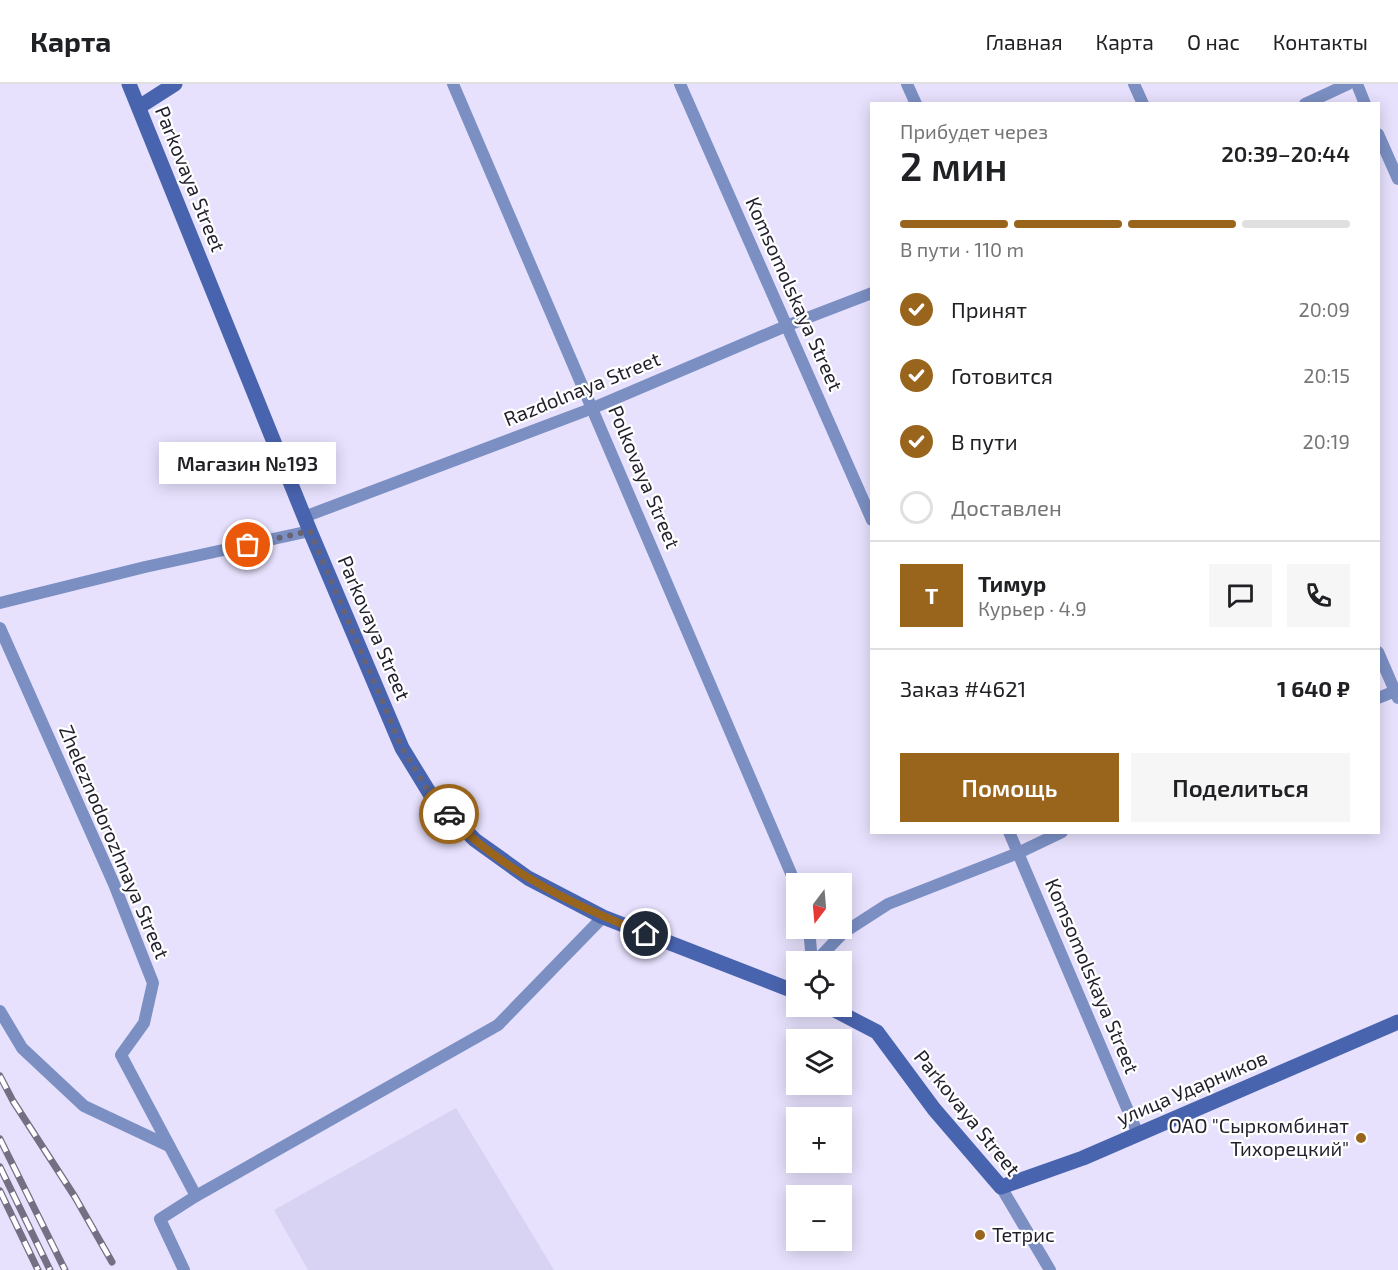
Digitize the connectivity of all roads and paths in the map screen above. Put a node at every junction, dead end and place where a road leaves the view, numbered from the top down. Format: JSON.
{"nodes":[{"id":1,"x":129,"y":84,"type":"edge"},
{"id":2,"x":175,"y":84,"type":"edge"},
{"id":3,"x":453,"y":84,"type":"edge"},
{"id":4,"x":680,"y":84,"type":"edge"},
{"id":5,"x":908,"y":84,"type":"edge"},
{"id":6,"x":1134,"y":84,"type":"edge"},
{"id":7,"x":1348,"y":84,"type":"edge"},
{"id":8,"x":1357,"y":84,"type":"edge"},
{"id":9,"x":915,"y":102,"type":"edge"},
{"id":10,"x":1142,"y":102,"type":"edge"},
{"id":11,"x":1309,"y":102,"type":"edge"},
{"id":12,"x":1364,"y":102,"type":"edge"},
{"id":13,"x":138,"y":106,"type":"junction"},
{"id":14,"x":1380,"y":138,"type":"edge"},
{"id":15,"x":1398,"y":179,"type":"edge"},
{"id":16,"x":870,"y":294,"type":"edge"},
{"id":17,"x":786,"y":326,"type":"junction"},
{"id":18,"x":593,"y":408,"type":"junction"},
{"id":19,"x":870,"y":515,"type":"edge"},
{"id":20,"x":304,"y":517,"type":"junction"},
{"id":21,"x":310,"y":531,"type":"junction"},
{"id":22,"x":0,"y":603,"type":"edge"},
{"id":23,"x":0,"y":628,"type":"edge"},
{"id":24,"x":1380,"y":656,"type":"edge"},
{"id":25,"x":1397,"y":693,"type":"edge"},
{"id":26,"x":1380,"y":697,"type":"edge"},
{"id":27,"x":1010,"y":834,"type":"edge"},
{"id":28,"x":1058,"y":834,"type":"edge"},
{"id":29,"x":1018,"y":852,"type":"junction"},
{"id":30,"x":791,"y":873,"type":"edge"},
{"id":31,"x":603,"y":917,"type":"junction"},
{"id":32,"x":825,"y":951,"type":"edge"},
{"id":33,"x":786,"y":988,"type":"edge"},
{"id":34,"x":0,"y":1011,"type":"edge"},
{"id":35,"x":848,"y":1017,"type":"edge"},
{"id":36,"x":1398,"y":1022,"type":"edge"},
{"id":37,"x":1138,"y":1134,"type":"junction"},
{"id":38,"x":169,"y":1146,"type":"junction"},
{"id":39,"x":1001,"y":1187,"type":"junction"},
{"id":40,"x":196,"y":1196,"type":"junction"},
{"id":41,"x":184,"y":1270,"type":"edge"},
{"id":42,"x":1050,"y":1270,"type":"edge"}],
"edges":[{"from":1,"to":13,"type":"main road","name":"Parkovaya Street"},
{"from":2,"to":13,"type":"main road"},
{"from":3,"to":18,"type":"street","name":"Polkovaya Street"},
{"from":4,"to":17,"type":"street","name":"Komsomolskaya Street"},
{"from":5,"to":9,"type":"street"},
{"from":6,"to":10,"type":"street"},
{"from":7,"to":11,"type":"street"},
{"from":8,"to":12,"type":"street"},
{"from":13,"to":20,"type":"main road","name":"Parkovaya Street"},
{"from":14,"to":15,"type":"street"},
{"from":16,"to":17,"type":"street","name":"Razdolnaya Street"},
{"from":17,"to":18,"type":"street","name":"Razdolnaya Street"},
{"from":17,"to":19,"type":"street","name":"Komsomolskaya Street"},
{"from":18,"to":20,"type":"street","name":"Razdolnaya Street"},
{"from":18,"to":30,"type":"street","name":"Polkovaya Street"},
{"from":20,"to":21,"type":"main road","name":"Parkovaya Street"},
{"from":21,"to":22,"type":"street"},
{"from":21,"to":31,"type":"main road","name":"Parkovaya Street"},
{"from":23,"to":38,"type":"street","name":"Zheleznodorozhnaya Street"},
{"from":24,"to":25,"type":"street"},
{"from":25,"to":26,"type":"street"},
{"from":27,"to":29,"type":"street","name":"Komsomolskaya Street"},
{"from":28,"to":29,"type":"street"},
{"from":29,"to":32,"type":"street"},
{"from":29,"to":37,"type":"street","name":"Komsomolskaya Street"},
{"from":31,"to":33,"type":"main road","name":"Parkovaya Street"},
{"from":31,"to":40,"type":"street"},
{"from":34,"to":38,"type":"street"},
{"from":35,"to":39,"type":"main road","name":"Parkovaya Street"},
{"from":36,"to":37,"type":"main road","name":"улица Ударников"},
{"from":37,"to":39,"type":"main road","name":"улица Ударников"},
{"from":38,"to":40,"type":"street","name":"Zheleznodorozhnaya Street"},
{"from":39,"to":42,"type":"street","name":"Parkovaya Street"},
{"from":40,"to":41,"type":"street"}]}
